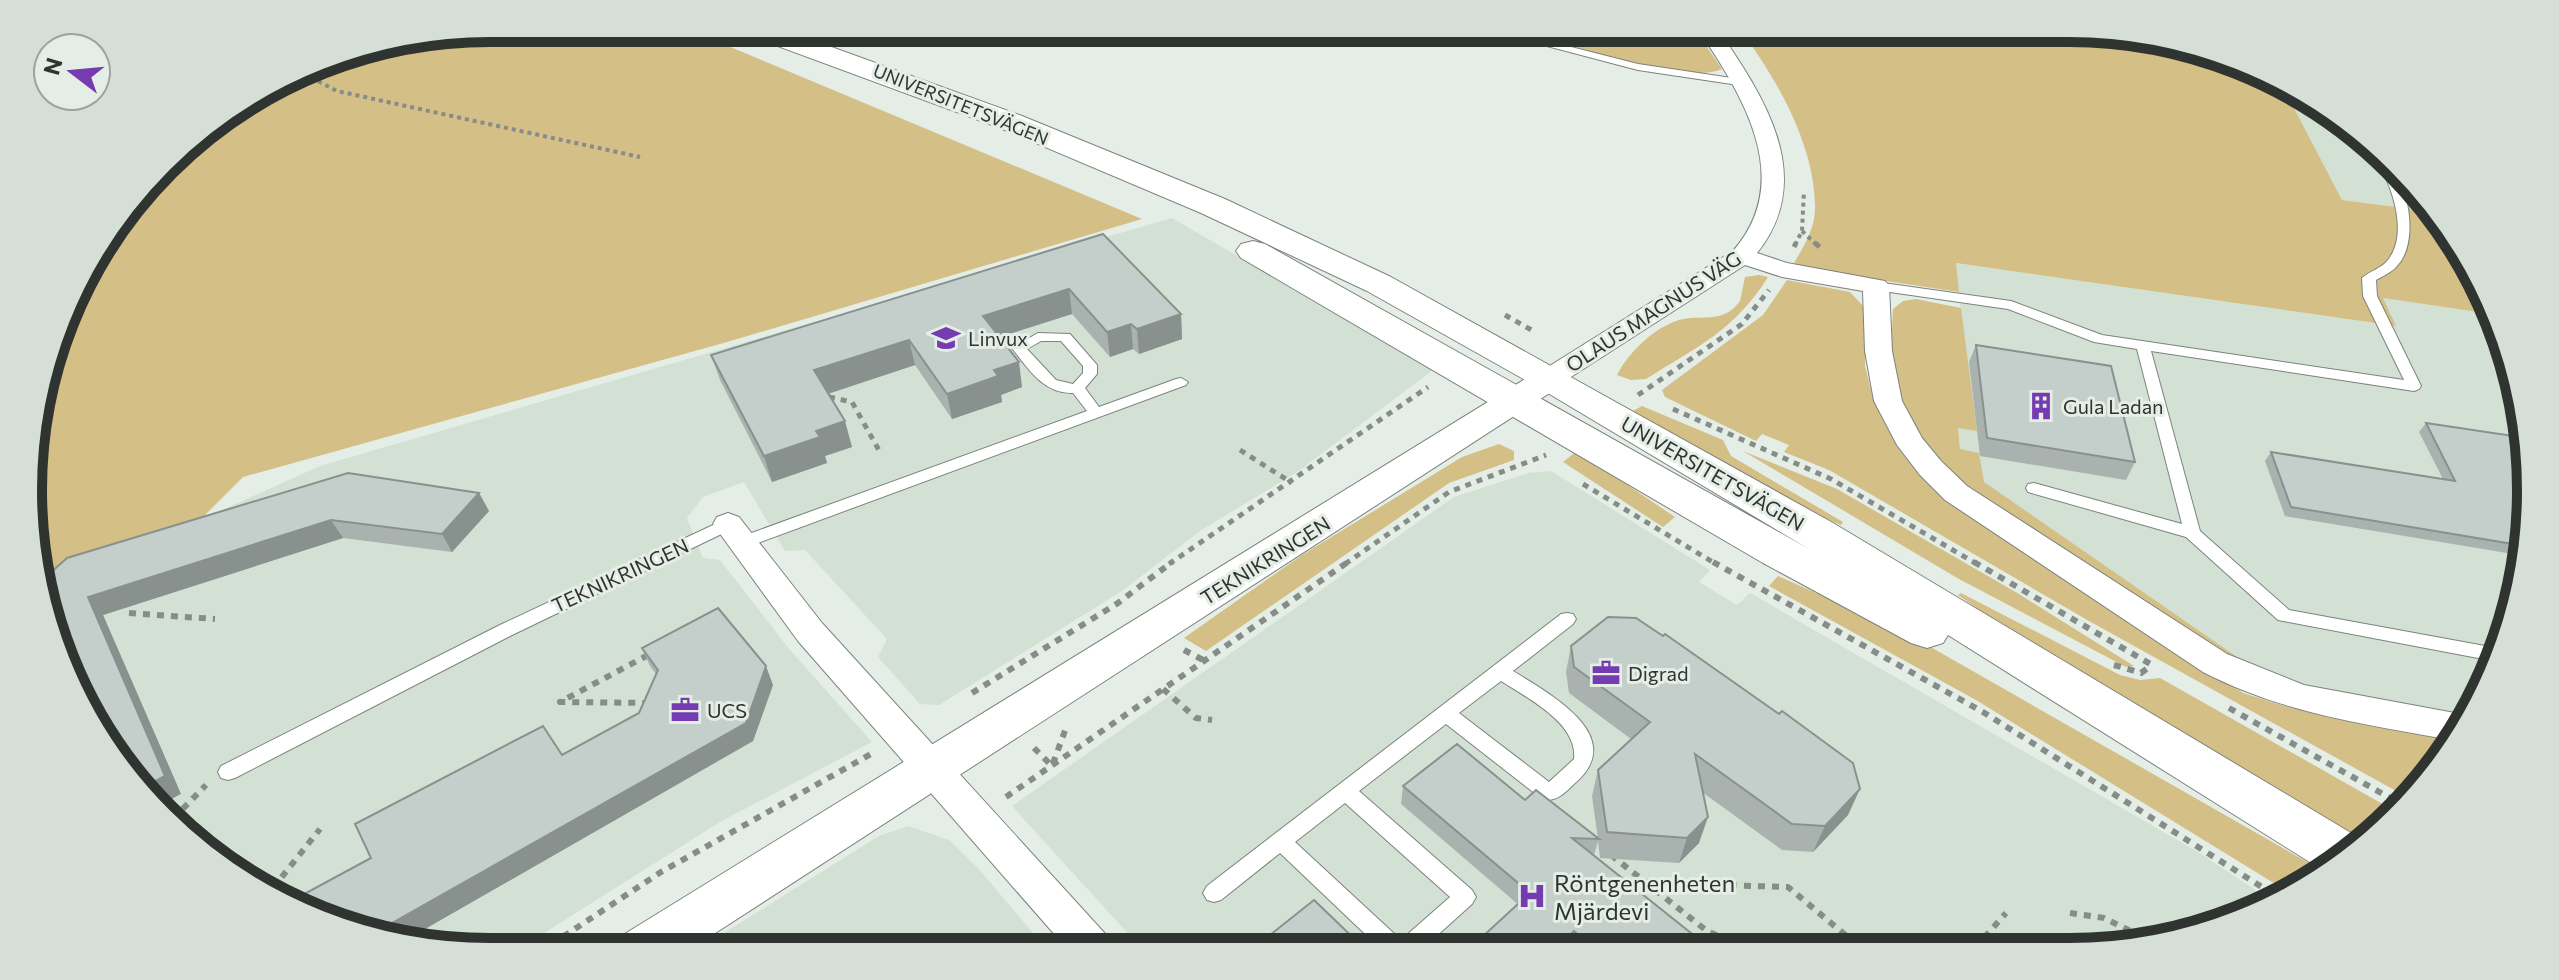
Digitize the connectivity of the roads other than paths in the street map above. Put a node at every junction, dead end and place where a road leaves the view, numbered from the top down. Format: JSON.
{"nodes":[{"id":1,"x":794,"y":42,"type":"edge"},
{"id":2,"x":795,"y":42,"type":"edge"},
{"id":3,"x":1539,"y":42,"type":"edge"},
{"id":4,"x":1717,"y":42,"type":"edge"},
{"id":5,"x":798,"y":43,"type":"junction"},
{"id":6,"x":1745,"y":83,"type":"junction"},
{"id":7,"x":1078,"y":151,"type":"junction"},
{"id":8,"x":2393,"y":180,"type":"edge"},
{"id":9,"x":1742,"y":256,"type":"junction"},
{"id":10,"x":1876,"y":286,"type":"junction"},
{"id":11,"x":2143,"y":346,"type":"junction"},
{"id":12,"x":1181,"y":382,"type":"dead end"},
{"id":13,"x":1077,"y":388,"type":"junction"},
{"id":14,"x":1515,"y":401,"type":"junction"},
{"id":15,"x":1096,"y":413,"type":"junction"},
{"id":16,"x":2034,"y":488,"type":"dead end"},
{"id":17,"x":2192,"y":533,"type":"junction"},
{"id":18,"x":734,"y":534,"type":"junction"},
{"id":19,"x":1567,"y":619,"type":"dead end"},
{"id":20,"x":2486,"y":653,"type":"edge"},
{"id":21,"x":1500,"y":671,"type":"junction"},
{"id":22,"x":1445,"y":713,"type":"junction"},
{"id":23,"x":2450,"y":725,"type":"edge"},
{"id":24,"x":933,"y":768,"type":"junction"},
{"id":25,"x":228,"y":772,"type":"road end"},
{"id":26,"x":1345,"y":791,"type":"junction"},
{"id":27,"x":1281,"y":841,"type":"junction"},
{"id":28,"x":2334,"y":849,"type":"edge"},
{"id":29,"x":1214,"y":893,"type":"dead end"},
{"id":30,"x":663,"y":938,"type":"edge"},
{"id":31,"x":1083,"y":938,"type":"edge"},
{"id":32,"x":1384,"y":938,"type":"edge"},
{"id":33,"x":1419,"y":938,"type":"edge"}],
"edges":[{"from":1,"to":5,"type":"main road","name":"UNIVERSITETSVÄGEN"},
{"from":2,"to":5,"type":"main road","name":"UNIVERSITETSVÄGEN"},
{"from":3,"to":6,"type":"lane"},
{"from":4,"to":6,"type":"street","name":"OLAUS MAGNUS VÄG"},
{"from":5,"to":7,"type":"main road","name":"UNIVERSITETSVÄGEN"},
{"from":6,"to":9,"type":"street","name":"OLAUS MAGNUS VÄG"},
{"from":7,"to":14,"type":"main road","name":"UNIVERSITETSVÄGEN"},
{"from":7,"to":14,"type":"main road","name":"UNIVERSITETSVÄGEN"},
{"from":8,"to":11,"type":"lane"},
{"from":9,"to":10,"type":"street"},
{"from":9,"to":14,"type":"street","name":"OLAUS MAGNUS VÄG"},
{"from":10,"to":11,"type":"lane"},
{"from":10,"to":23,"type":"street"},
{"from":11,"to":17,"type":"lane"},
{"from":12,"to":15,"type":"lane","name":"TEKNIKRINGEN"},
{"from":13,"to":13,"type":"lane"},
{"from":13,"to":15,"type":"lane"},
{"from":14,"to":24,"type":"street","name":"TEKNIKRINGEN"},
{"from":14,"to":28,"type":"main road","name":"UNIVERSITETSVÄGEN"},
{"from":15,"to":18,"type":"lane","name":"TEKNIKRINGEN"},
{"from":16,"to":17,"type":"lane"},
{"from":17,"to":20,"type":"lane"},
{"from":18,"to":24,"type":"street"},
{"from":18,"to":25,"type":"lane","name":"TEKNIKRINGEN"},
{"from":19,"to":21,"type":"lane"},
{"from":21,"to":22,"type":"lane"},
{"from":21,"to":22,"type":"lane"},
{"from":22,"to":26,"type":"lane"},
{"from":24,"to":30,"type":"street","name":"TEKNIKRINGEN"},
{"from":24,"to":31,"type":"street"},
{"from":26,"to":27,"type":"lane"},
{"from":26,"to":33,"type":"lane"},
{"from":27,"to":29,"type":"lane"},
{"from":27,"to":32,"type":"lane"}]}
